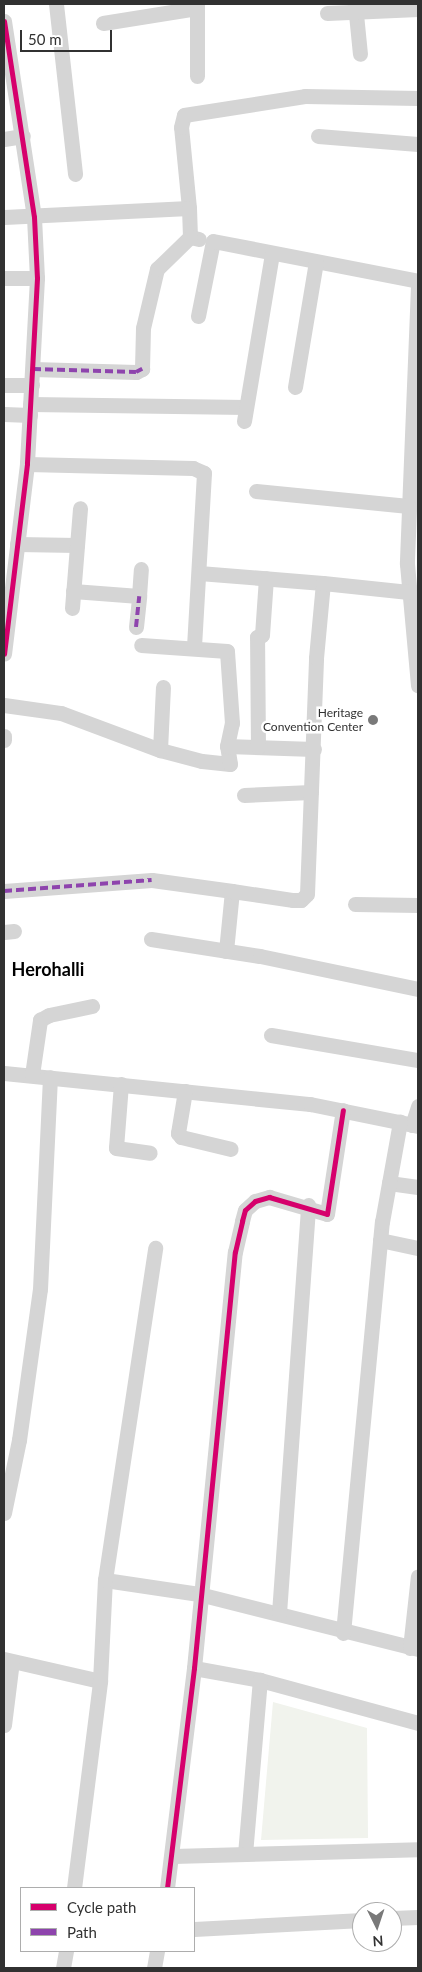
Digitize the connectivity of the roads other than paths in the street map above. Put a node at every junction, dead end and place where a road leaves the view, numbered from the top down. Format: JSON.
{"nodes":[{"id":1,"x":56,"y":4,"type":"edge"},
{"id":2,"x":197,"y":6,"type":"edge"},
{"id":3,"x":355,"y":8,"type":"edge"},
{"id":4,"x":418,"y":9,"type":"edge"},
{"id":5,"x":327,"y":13,"type":"dead end"},
{"id":6,"x":4,"y":21,"type":"edge"},
{"id":7,"x":103,"y":23,"type":"dead end"},
{"id":8,"x":360,"y":54,"type":"dead end"},
{"id":9,"x":197,"y":76,"type":"dead end"},
{"id":10,"x":418,"y":98,"type":"edge"},
{"id":11,"x":23,"y":136,"type":"junction"},
{"id":12,"x":318,"y":136,"type":"dead end"},
{"id":13,"x":4,"y":139,"type":"edge"},
{"id":14,"x":418,"y":144,"type":"edge"},
{"id":15,"x":75,"y":174,"type":"dead end"},
{"id":16,"x":189,"y":208,"type":"junction"},
{"id":17,"x":4,"y":217,"type":"edge"},
{"id":18,"x":34,"y":217,"type":"junction"},
{"id":19,"x":190,"y":237,"type":"junction"},
{"id":20,"x":213,"y":241,"type":"junction"},
{"id":21,"x":272,"y":253,"type":"junction"},
{"id":22,"x":316,"y":262,"type":"junction"},
{"id":23,"x":4,"y":278,"type":"edge"},
{"id":24,"x":37,"y":278,"type":"junction"},
{"id":25,"x":418,"y":281,"type":"edge"},
{"id":26,"x":418,"y":286,"type":"edge"},
{"id":27,"x":198,"y":316,"type":"dead end"},
{"id":28,"x":33,"y":369,"type":"junction"},
{"id":29,"x":4,"y":385,"type":"edge"},
{"id":30,"x":32,"y":385,"type":"junction"},
{"id":31,"x":296,"y":387,"type":"dead end"},
{"id":32,"x":30,"y":410,"type":"junction"},
{"id":33,"x":4,"y":414,"type":"edge"},
{"id":34,"x":27,"y":464,"type":"junction"},
{"id":35,"x":256,"y":492,"type":"dead end"},
{"id":36,"x":408,"y":506,"type":"junction"},
{"id":37,"x":80,"y":508,"type":"dead end"},
{"id":38,"x":18,"y":544,"type":"junction"},
{"id":39,"x":77,"y":545,"type":"junction"},
{"id":40,"x":141,"y":569,"type":"dead end"},
{"id":41,"x":199,"y":572,"type":"junction"},
{"id":42,"x":266,"y":578,"type":"junction"},
{"id":43,"x":323,"y":583,"type":"junction"},
{"id":44,"x":73,"y":591,"type":"junction"},
{"id":45,"x":408,"y":592,"type":"junction"},
{"id":46,"x":139,"y":596,"type":"junction"},
{"id":47,"x":72,"y":608,"type":"dead end"},
{"id":48,"x":136,"y":626,"type":"dead end"},
{"id":49,"x":141,"y":645,"type":"dead end"},
{"id":50,"x":194,"y":647,"type":"junction"},
{"id":51,"x":4,"y":654,"type":"edge"},
{"id":52,"x":418,"y":667,"type":"edge"},
{"id":53,"x":418,"y":686,"type":"edge"},
{"id":54,"x":163,"y":687,"type":"dead end"},
{"id":55,"x":4,"y":705,"type":"edge"},
{"id":56,"x":227,"y":746,"type":"junction"},
{"id":57,"x":258,"y":747,"type":"junction"},
{"id":58,"x":314,"y":749,"type":"junction"},
{"id":59,"x":160,"y":750,"type":"junction"},
{"id":60,"x":311,"y":792,"type":"junction"},
{"id":61,"x":244,"y":795,"type":"dead end"},
{"id":62,"x":4,"y":891,"type":"edge"},
{"id":63,"x":232,"y":891,"type":"junction"},
{"id":64,"x":355,"y":904,"type":"dead end"},
{"id":65,"x":418,"y":905,"type":"edge"},
{"id":66,"x":151,"y":939,"type":"dead end"},
{"id":67,"x":226,"y":951,"type":"junction"},
{"id":68,"x":418,"y":989,"type":"edge"},
{"id":69,"x":92,"y":1006,"type":"dead end"},
{"id":70,"x":271,"y":1035,"type":"dead end"},
{"id":71,"x":418,"y":1060,"type":"edge"},
{"id":72,"x":4,"y":1073,"type":"edge"},
{"id":73,"x":32,"y":1075,"type":"junction"},
{"id":74,"x":50,"y":1077,"type":"junction"},
{"id":75,"x":121,"y":1084,"type":"junction"},
{"id":76,"x":185,"y":1091,"type":"junction"},
{"id":77,"x":418,"y":1106,"type":"edge"},
{"id":78,"x":343,"y":1110,"type":"junction"},
{"id":79,"x":410,"y":1124,"type":"edge"},
{"id":80,"x":231,"y":1149,"type":"dead end"},
{"id":81,"x":150,"y":1153,"type":"dead end"},
{"id":82,"x":389,"y":1183,"type":"junction"},
{"id":83,"x":418,"y":1187,"type":"edge"},
{"id":84,"x":308,"y":1206,"type":"junction"},
{"id":85,"x":380,"y":1240,"type":"junction"},
{"id":86,"x":155,"y":1248,"type":"dead end"},
{"id":87,"x":418,"y":1248,"type":"edge"},
{"id":88,"x":4,"y":1514,"type":"edge"},
{"id":89,"x":418,"y":1576,"type":"edge"},
{"id":90,"x":105,"y":1580,"type":"junction"},
{"id":91,"x":199,"y":1594,"type":"junction"},
{"id":92,"x":279,"y":1613,"type":"junction"},
{"id":93,"x":343,"y":1633,"type":"junction"},
{"id":94,"x":414,"y":1649,"type":"edge"},
{"id":95,"x":8,"y":1660,"type":"edge"},
{"id":96,"x":194,"y":1668,"type":"junction"},
{"id":97,"x":260,"y":1680,"type":"junction"},
{"id":98,"x":100,"y":1681,"type":"junction"},
{"id":99,"x":418,"y":1723,"type":"edge"},
{"id":100,"x":4,"y":1725,"type":"edge"},
{"id":101,"x":418,"y":1849,"type":"edge"},
{"id":102,"x":245,"y":1854,"type":"junction"},
{"id":103,"x":173,"y":1856,"type":"junction"},
{"id":104,"x":74,"y":1887,"type":"edge"},
{"id":105,"x":167,"y":1887,"type":"edge"},
{"id":106,"x":418,"y":1917,"type":"edge"},
{"id":107,"x":402,"y":1918,"type":"edge"},
{"id":108,"x":352,"y":1921,"type":"edge"},
{"id":109,"x":195,"y":1929,"type":"edge"},
{"id":110,"x":66,"y":1952,"type":"edge"},
{"id":111,"x":157,"y":1952,"type":"edge"},
{"id":112,"x":63,"y":1968,"type":"edge"},
{"id":113,"x":154,"y":1968,"type":"edge"}],
"edges":[{"from":1,"to":15,"type":"street"},
{"from":2,"to":7,"type":"street"},
{"from":2,"to":9,"type":"street"},
{"from":3,"to":4,"type":"street"},
{"from":3,"to":5,"type":"street"},
{"from":3,"to":8,"type":"street"},
{"from":6,"to":11,"type":"street"},
{"from":10,"to":16,"type":"street"},
{"from":11,"to":13,"type":"street"},
{"from":11,"to":18,"type":"street"},
{"from":12,"to":14,"type":"street"},
{"from":16,"to":18,"type":"street"},
{"from":16,"to":19,"type":"street"},
{"from":17,"to":18,"type":"street"},
{"from":18,"to":24,"type":"street"},
{"from":19,"to":20,"type":"street"},
{"from":19,"to":28,"type":"street"},
{"from":20,"to":21,"type":"street"},
{"from":20,"to":27,"type":"street"},
{"from":21,"to":22,"type":"street"},
{"from":21,"to":32,"type":"street"},
{"from":22,"to":25,"type":"street"},
{"from":22,"to":31,"type":"street"},
{"from":23,"to":24,"type":"street"},
{"from":24,"to":28,"type":"street"},
{"from":26,"to":36,"type":"street"},
{"from":28,"to":30,"type":"street"},
{"from":29,"to":30,"type":"street"},
{"from":30,"to":32,"type":"street"},
{"from":32,"to":33,"type":"street"},
{"from":32,"to":34,"type":"street"},
{"from":34,"to":38,"type":"street"},
{"from":34,"to":41,"type":"street"},
{"from":35,"to":36,"type":"street"},
{"from":36,"to":45,"type":"street"},
{"from":37,"to":39,"type":"street"},
{"from":38,"to":39,"type":"street"},
{"from":38,"to":51,"type":"street"},
{"from":39,"to":44,"type":"street"},
{"from":40,"to":46,"type":"street"},
{"from":41,"to":42,"type":"street"},
{"from":41,"to":50,"type":"street"},
{"from":42,"to":43,"type":"street"},
{"from":42,"to":57,"type":"street"},
{"from":43,"to":45,"type":"street"},
{"from":43,"to":58,"type":"street"},
{"from":44,"to":46,"type":"street"},
{"from":44,"to":47,"type":"street"},
{"from":45,"to":52,"type":"street"},
{"from":46,"to":48,"type":"street"},
{"from":49,"to":50,"type":"street"},
{"from":50,"to":56,"type":"street"},
{"from":52,"to":53,"type":"street"},
{"from":54,"to":59,"type":"street"},
{"from":55,"to":59,"type":"street"},
{"from":56,"to":57,"type":"street"},
{"from":56,"to":59,"type":"street"},
{"from":57,"to":58,"type":"street"},
{"from":58,"to":60,"type":"street"},
{"from":60,"to":61,"type":"street"},
{"from":60,"to":63,"type":"street"},
{"from":62,"to":63,"type":"street"},
{"from":63,"to":67,"type":"street"},
{"from":64,"to":65,"type":"street"},
{"from":66,"to":67,"type":"street"},
{"from":67,"to":68,"type":"street"},
{"from":69,"to":73,"type":"street"},
{"from":70,"to":71,"type":"street"},
{"from":72,"to":73,"type":"street"},
{"from":73,"to":74,"type":"street"},
{"from":74,"to":75,"type":"street"},
{"from":74,"to":88,"type":"street"},
{"from":75,"to":76,"type":"street"},
{"from":75,"to":81,"type":"street"},
{"from":76,"to":78,"type":"street"},
{"from":76,"to":80,"type":"street"},
{"from":77,"to":79,"type":"street"},
{"from":78,"to":79,"type":"street"},
{"from":78,"to":84,"type":"street"},
{"from":79,"to":82,"type":"street"},
{"from":82,"to":83,"type":"street"},
{"from":82,"to":85,"type":"street"},
{"from":84,"to":91,"type":"street"},
{"from":84,"to":92,"type":"street"},
{"from":85,"to":87,"type":"street"},
{"from":85,"to":93,"type":"street"},
{"from":86,"to":90,"type":"street"},
{"from":89,"to":94,"type":"street"},
{"from":90,"to":91,"type":"street"},
{"from":90,"to":98,"type":"street"},
{"from":91,"to":92,"type":"street"},
{"from":91,"to":96,"type":"street"},
{"from":92,"to":93,"type":"street"},
{"from":93,"to":94,"type":"street"},
{"from":95,"to":98,"type":"street"},
{"from":95,"to":100,"type":"street"},
{"from":96,"to":97,"type":"street"},
{"from":96,"to":103,"type":"street"},
{"from":97,"to":99,"type":"street"},
{"from":97,"to":102,"type":"street"},
{"from":98,"to":104,"type":"street"},
{"from":101,"to":102,"type":"street"},
{"from":102,"to":103,"type":"street"},
{"from":103,"to":105,"type":"street"},
{"from":106,"to":107,"type":"street"},
{"from":108,"to":109,"type":"street"},
{"from":110,"to":112,"type":"street"},
{"from":111,"to":113,"type":"street"}]}
